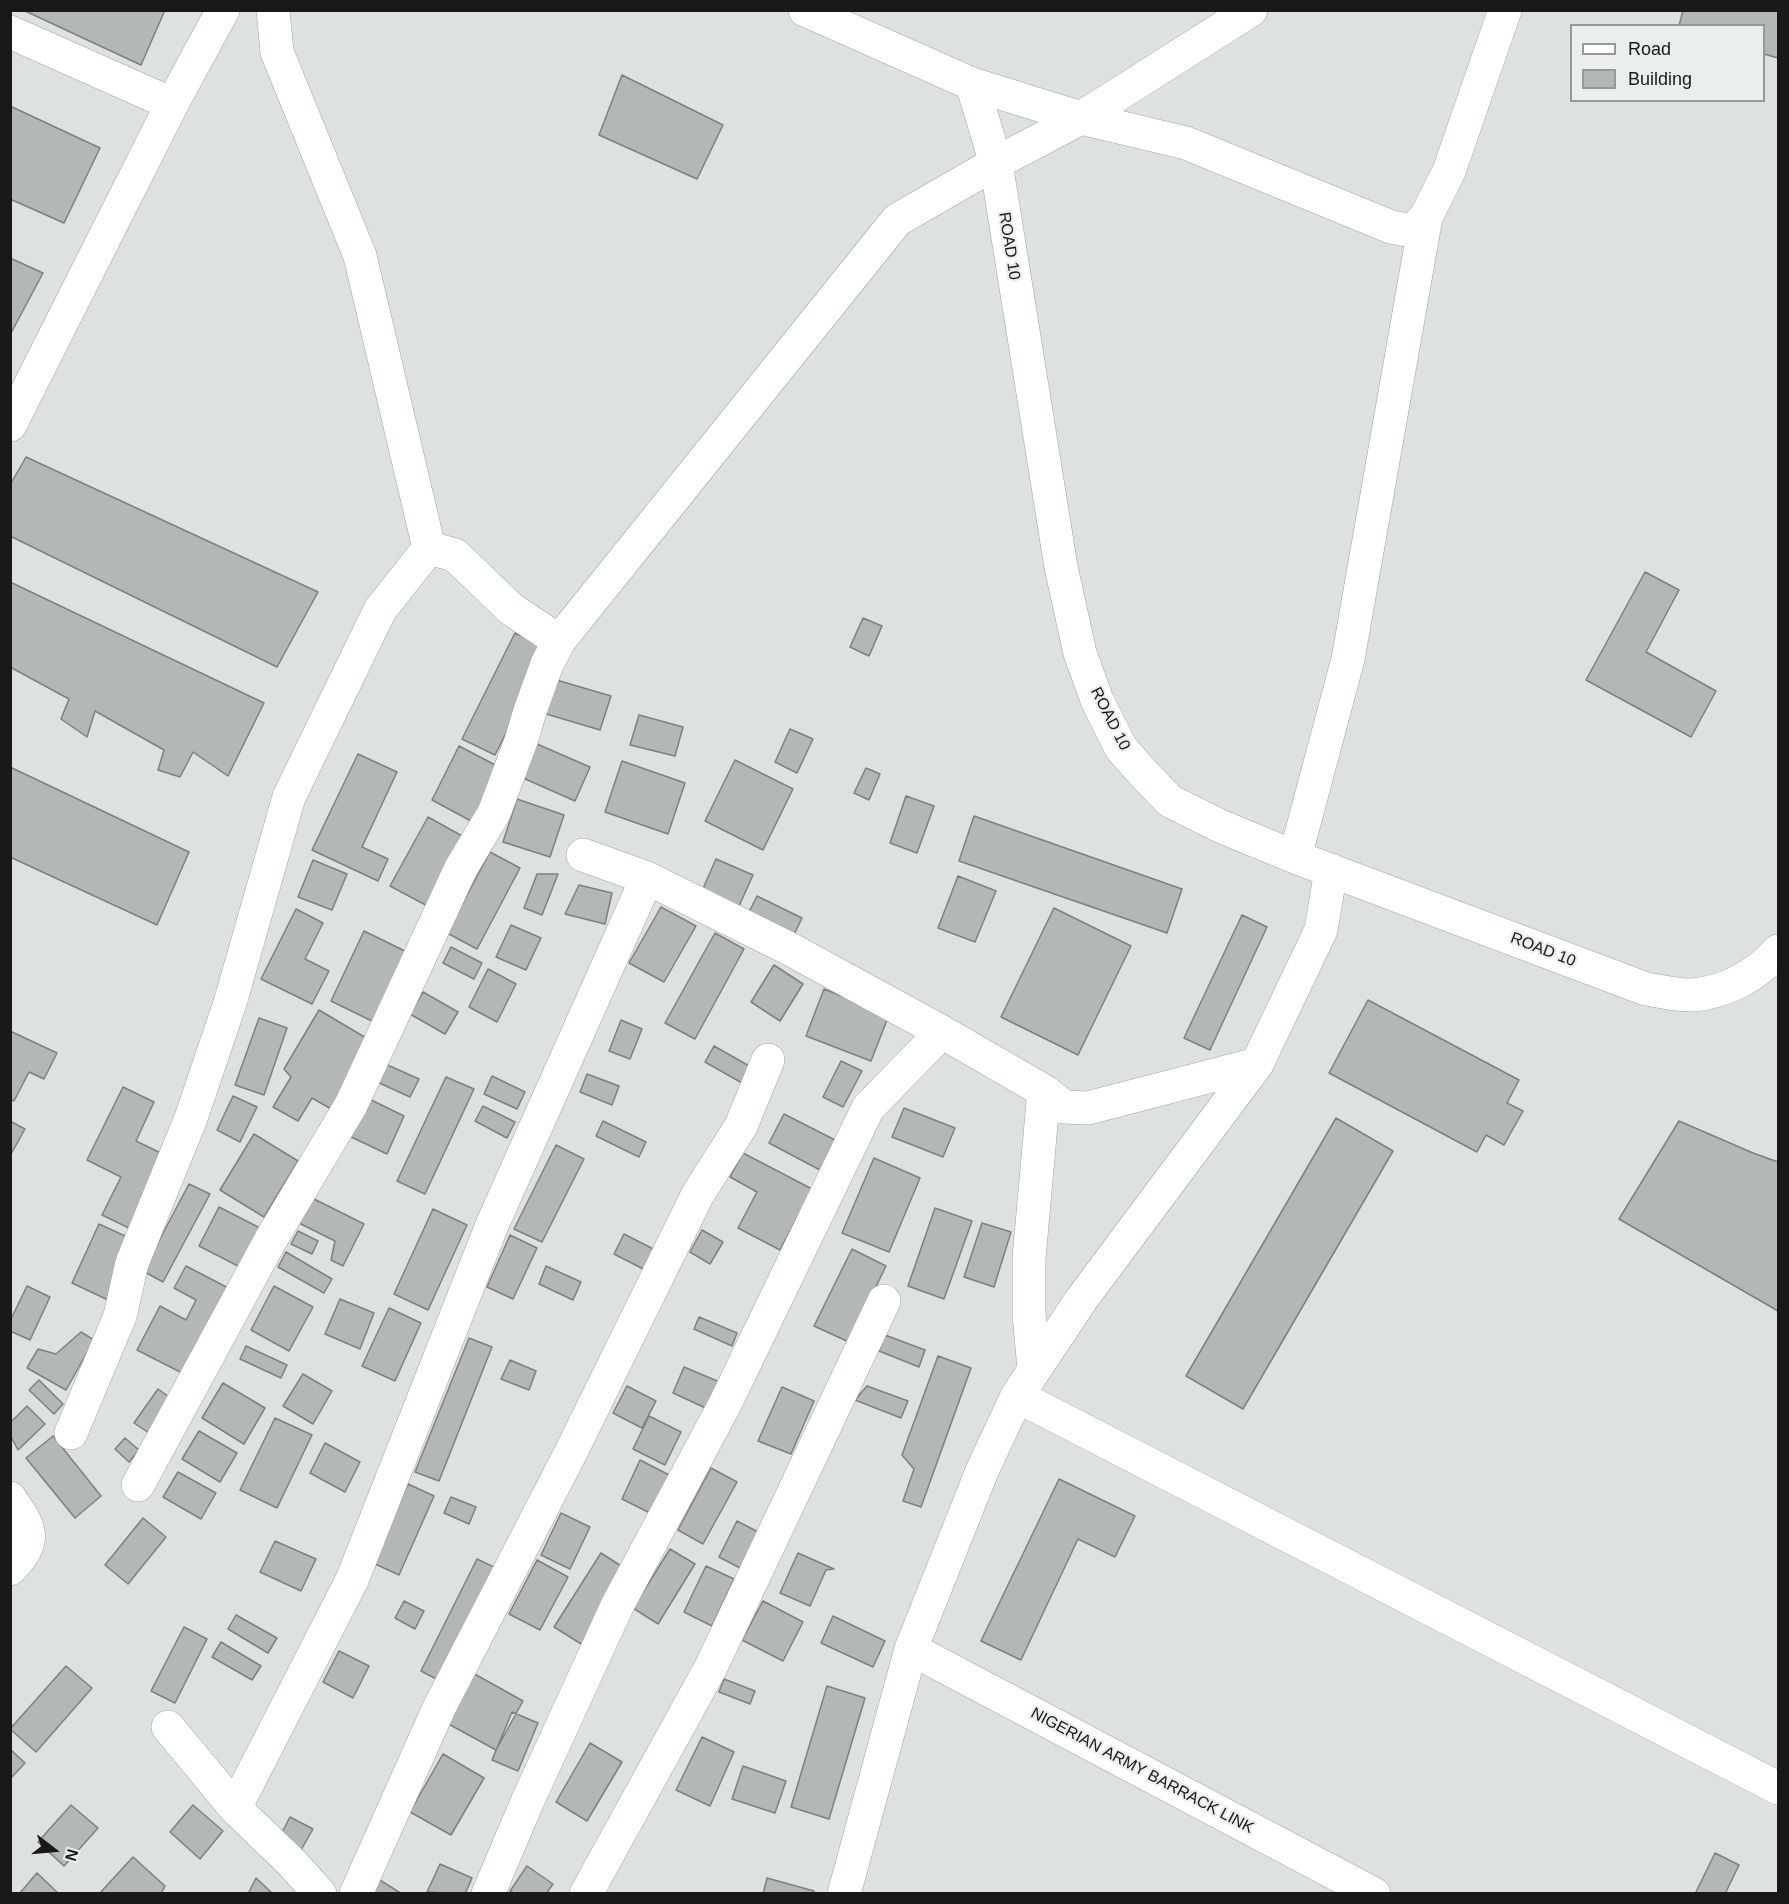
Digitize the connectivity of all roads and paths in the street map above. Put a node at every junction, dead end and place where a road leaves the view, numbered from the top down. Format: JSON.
{"nodes":[{"id":1,"x":224,"y":10,"type":"edge"},
{"id":2,"x":273,"y":10,"type":"edge"},
{"id":3,"x":805,"y":10,"type":"edge"},
{"id":4,"x":1251,"y":10,"type":"edge"},
{"id":5,"x":1505,"y":10,"type":"edge"},
{"id":6,"x":10,"y":32,"type":"edge"},
{"id":7,"x":972,"y":84,"type":"junction"},
{"id":8,"x":171,"y":104,"type":"junction"},
{"id":9,"x":1081,"y":118,"type":"junction"},
{"id":10,"x":996,"y":163,"type":"junction"},
{"id":11,"x":1426,"y":217,"type":"junction"},
{"id":12,"x":10,"y":425,"type":"edge"},
{"id":13,"x":429,"y":548,"type":"junction"},
{"id":14,"x":559,"y":641,"type":"junction"},
{"id":15,"x":583,"y":855,"type":"dead end"},
{"id":16,"x":1295,"y":857,"type":"junction"},
{"id":17,"x":1331,"y":870,"type":"junction"},
{"id":18,"x":647,"y":878,"type":"junction"},
{"id":19,"x":1779,"y":951,"type":"edge"},
{"id":20,"x":942,"y":1032,"type":"junction"},
{"id":21,"x":768,"y":1059,"type":"dead end"},
{"id":22,"x":1257,"y":1064,"type":"junction"},
{"id":23,"x":1044,"y":1091,"type":"junction"},
{"id":24,"x":884,"y":1301,"type":"dead end"},
{"id":25,"x":1026,"y":1382,"type":"junction"},
{"id":26,"x":71,"y":1433,"type":"dead end"},
{"id":27,"x":138,"y":1485,"type":"dead end"},
{"id":28,"x":10,"y":1498,"type":"edge"},
{"id":29,"x":10,"y":1569,"type":"edge"},
{"id":30,"x":911,"y":1649,"type":"junction"},
{"id":31,"x":168,"y":1727,"type":"dead end"},
{"id":32,"x":1779,"y":1788,"type":"edge"},
{"id":33,"x":235,"y":1808,"type":"junction"},
{"id":34,"x":320,"y":1893,"type":"edge"},
{"id":35,"x":356,"y":1893,"type":"edge"},
{"id":36,"x":488,"y":1893,"type":"edge"},
{"id":37,"x":586,"y":1893,"type":"edge"},
{"id":38,"x":844,"y":1893,"type":"edge"},
{"id":39,"x":1374,"y":1893,"type":"edge"}],
"edges":[{"from":1,"to":8,"type":"street"},
{"from":2,"to":13,"type":"street"},
{"from":3,"to":7,"type":"street"},
{"from":4,"to":9,"type":"street"},
{"from":5,"to":11,"type":"street"},
{"from":6,"to":8,"type":"street"},
{"from":7,"to":9,"type":"street"},
{"from":7,"to":10,"type":"street","name":"ROAD 10"},
{"from":8,"to":12,"type":"street"},
{"from":9,"to":10,"type":"street"},
{"from":9,"to":11,"type":"street"},
{"from":10,"to":14,"type":"street"},
{"from":10,"to":16,"type":"street","name":"ROAD 10"},
{"from":11,"to":16,"type":"street"},
{"from":13,"to":14,"type":"street"},
{"from":13,"to":26,"type":"street"},
{"from":14,"to":27,"type":"street"},
{"from":15,"to":18,"type":"street"},
{"from":16,"to":17,"type":"street","name":"ROAD 10"},
{"from":17,"to":19,"type":"street","name":"ROAD 10"},
{"from":17,"to":22,"type":"street"},
{"from":18,"to":20,"type":"street"},
{"from":18,"to":33,"type":"street"},
{"from":20,"to":23,"type":"street"},
{"from":20,"to":36,"type":"street"},
{"from":21,"to":35,"type":"street"},
{"from":22,"to":23,"type":"street"},
{"from":22,"to":25,"type":"street"},
{"from":23,"to":25,"type":"street"},
{"from":24,"to":37,"type":"street"},
{"from":25,"to":30,"type":"street"},
{"from":25,"to":32,"type":"street"},
{"from":28,"to":29,"type":"street"},
{"from":30,"to":38,"type":"street"},
{"from":30,"to":39,"type":"street","name":"NIGERIAN ARMY BARRACK LINK"},
{"from":31,"to":33,"type":"street"},
{"from":33,"to":34,"type":"street"}]}
